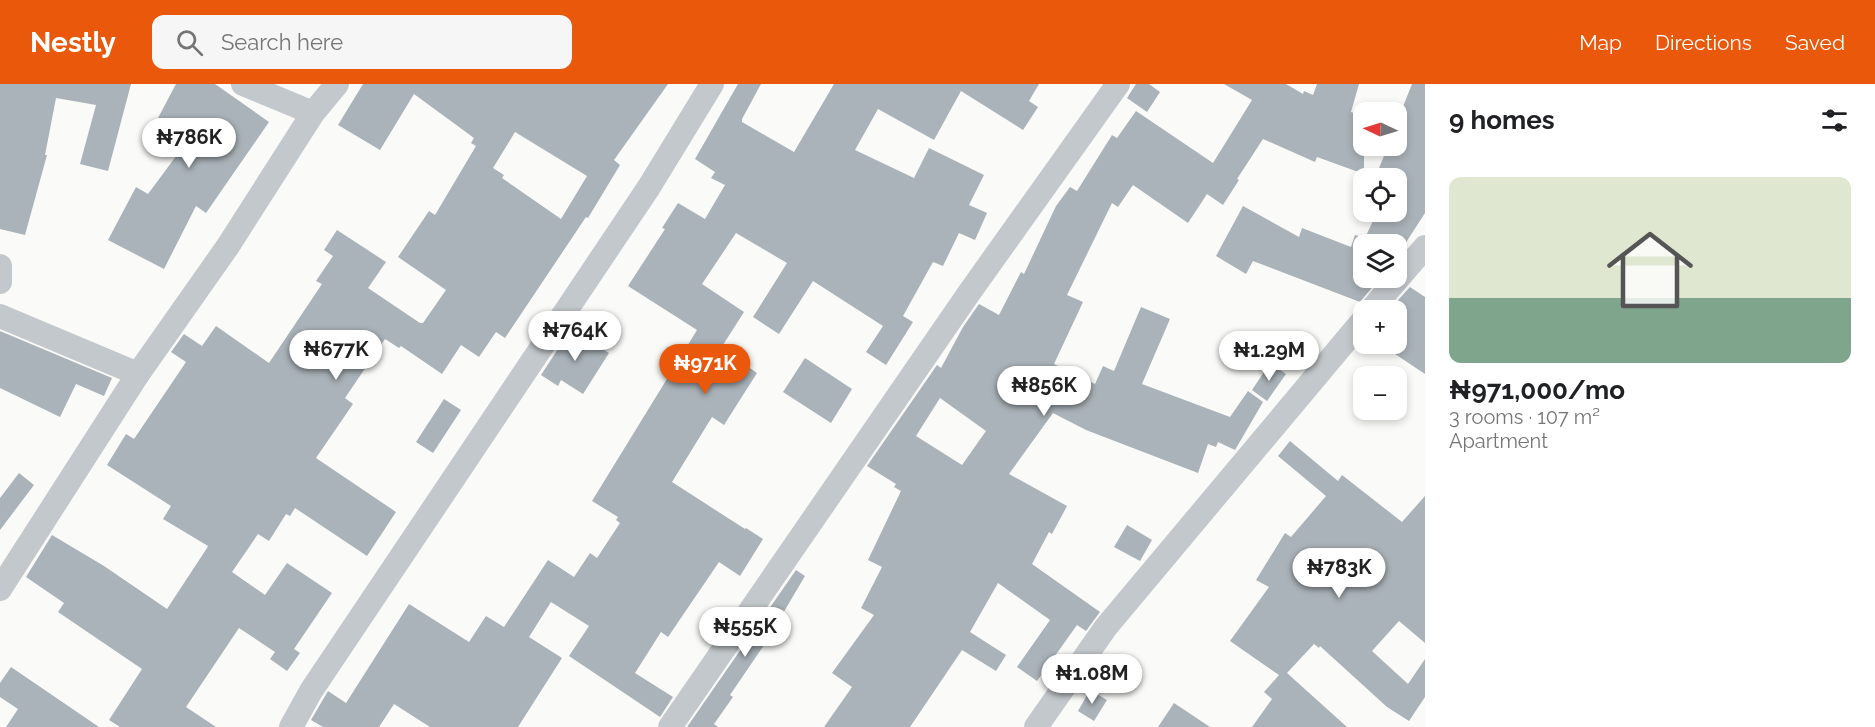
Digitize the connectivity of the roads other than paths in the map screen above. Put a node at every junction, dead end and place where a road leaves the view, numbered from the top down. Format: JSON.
{"nodes":[{"id":1,"x":243,"y":84,"type":"edge"},
{"id":2,"x":337,"y":84,"type":"edge"},
{"id":3,"x":712,"y":84,"type":"edge"},
{"id":4,"x":1118,"y":84,"type":"edge"},
{"id":5,"x":313,"y":113,"type":"junction"},
{"id":6,"x":1425,"y":247,"type":"edge"},
{"id":7,"x":0,"y":266,"type":"edge"},
{"id":8,"x":0,"y":282,"type":"edge"},
{"id":9,"x":1380,"y":300,"type":"edge"},
{"id":10,"x":0,"y":316,"type":"edge"},
{"id":11,"x":1353,"y":332,"type":"edge"},
{"id":12,"x":138,"y":374,"type":"junction"},
{"id":13,"x":0,"y":589,"type":"edge"},
{"id":14,"x":291,"y":727,"type":"edge"},
{"id":15,"x":670,"y":727,"type":"edge"},
{"id":16,"x":1036,"y":727,"type":"edge"}],
"edges":[{"from":1,"to":5,"type":"street"},
{"from":2,"to":5,"type":"street"},
{"from":3,"to":14,"type":"street"},
{"from":4,"to":15,"type":"street"},
{"from":5,"to":12,"type":"street"},
{"from":6,"to":9,"type":"street"},
{"from":7,"to":8,"type":"street"},
{"from":10,"to":12,"type":"street"},
{"from":11,"to":16,"type":"street"},
{"from":12,"to":13,"type":"street"}]}
